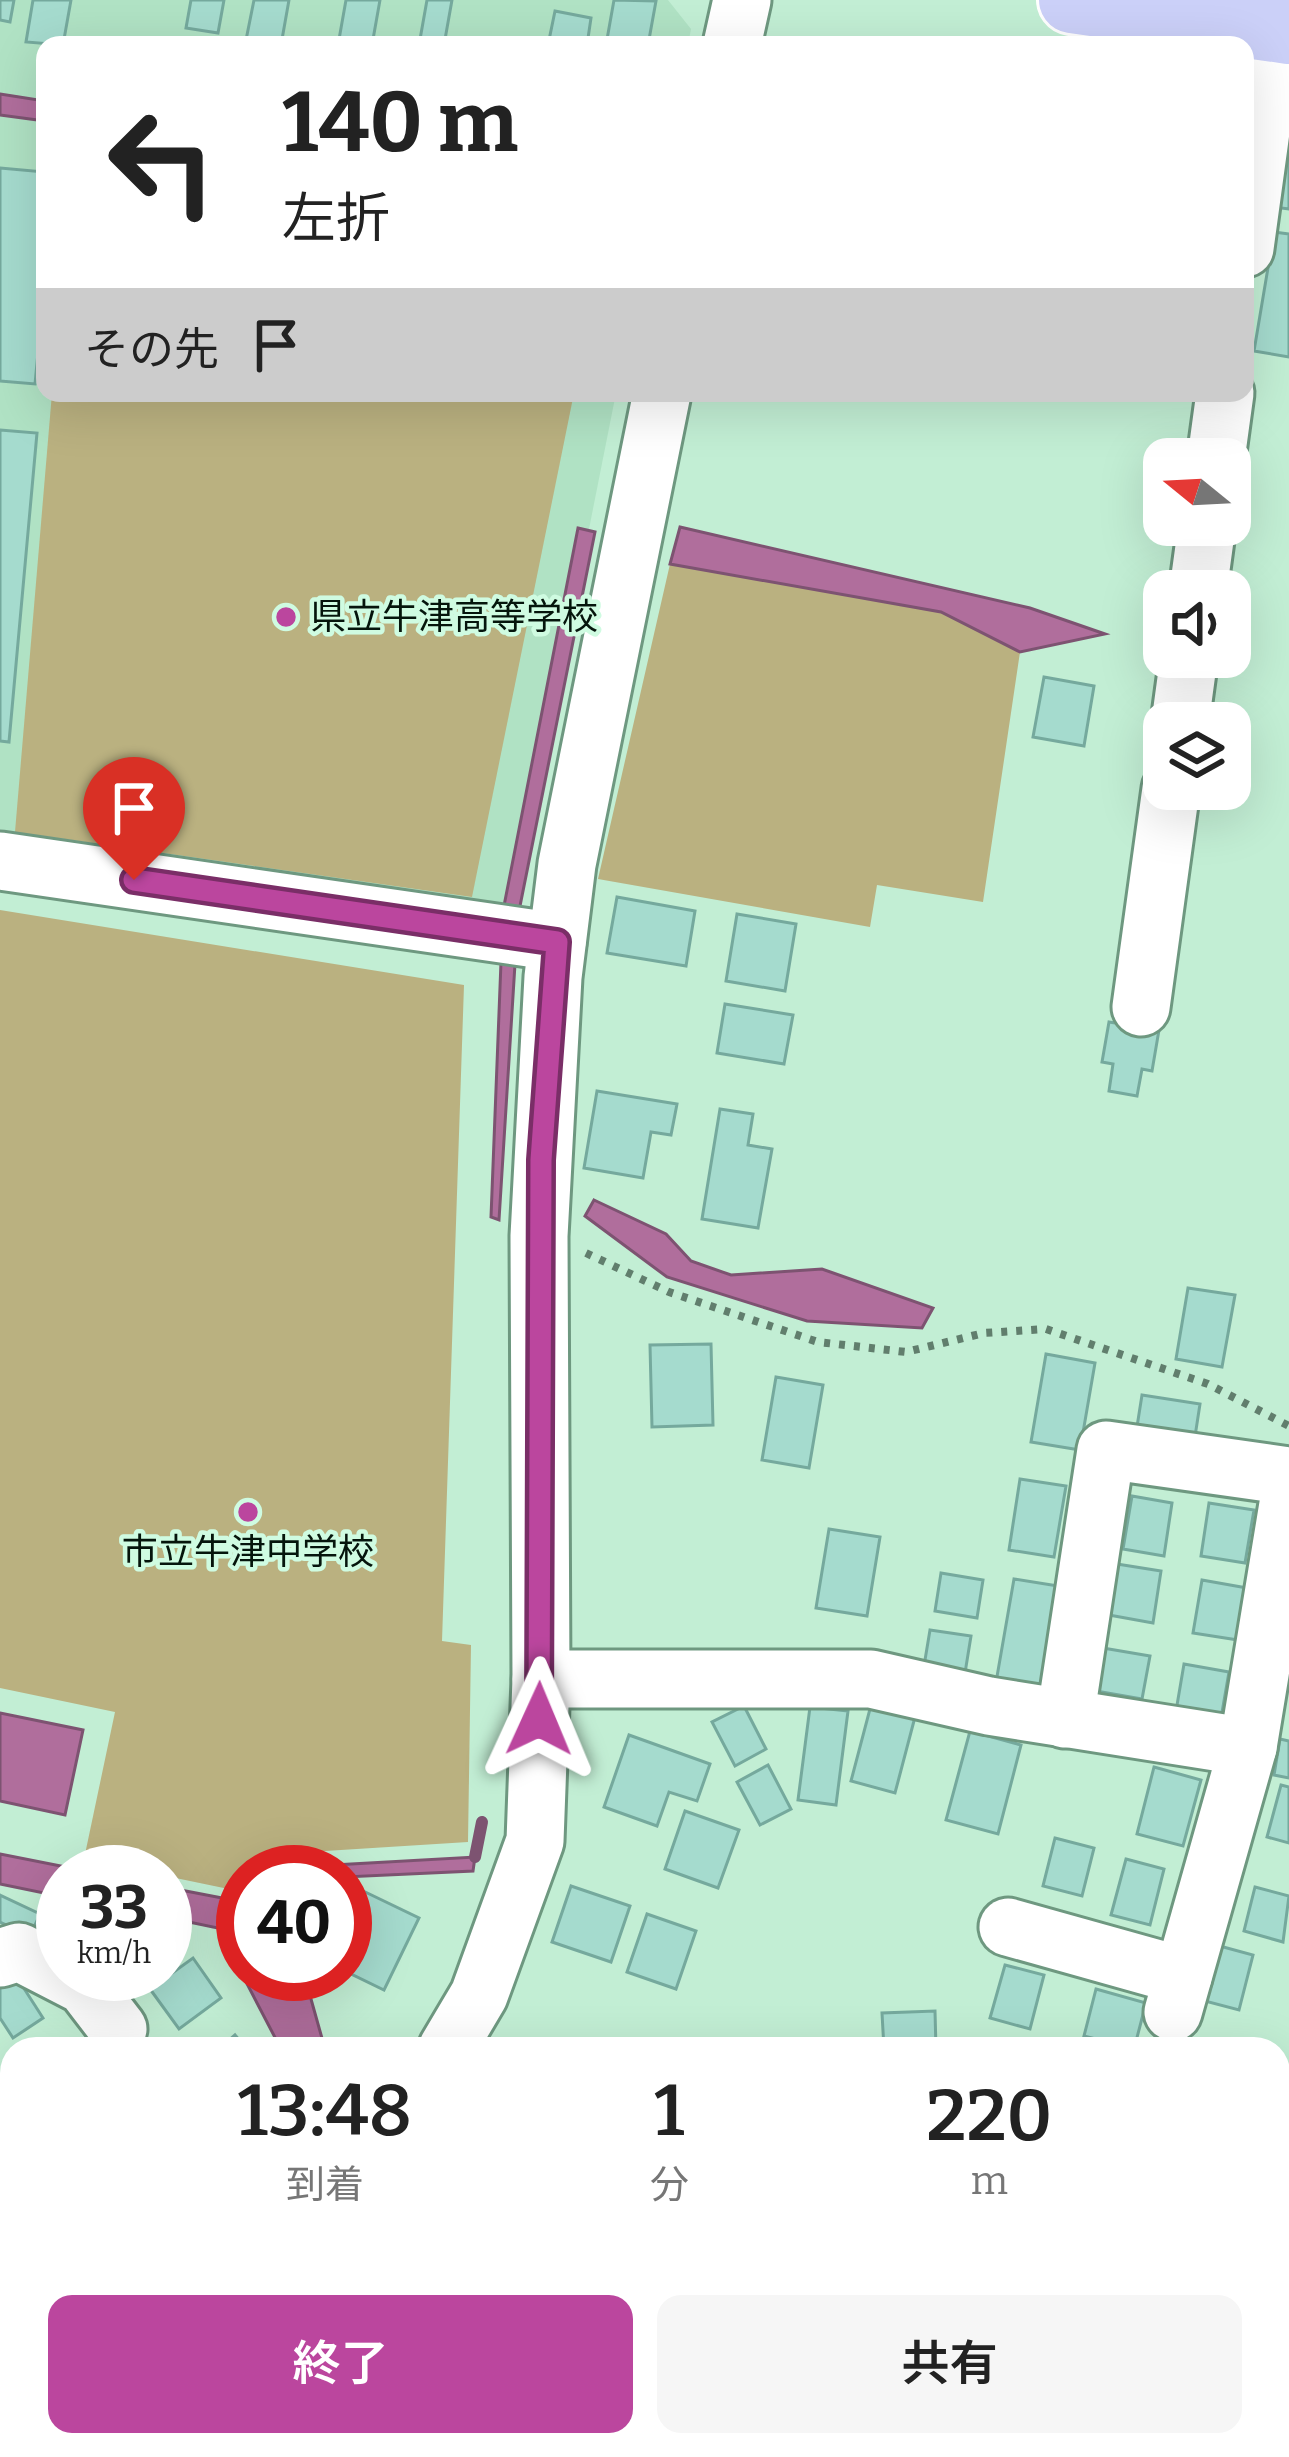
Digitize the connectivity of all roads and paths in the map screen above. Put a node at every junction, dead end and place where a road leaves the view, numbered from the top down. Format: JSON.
{"nodes":[{"id":1,"x":742,"y":0,"type":"edge"},
{"id":2,"x":1072,"y":0,"type":"edge"},
{"id":3,"x":1282,"y":30,"type":"edge"},
{"id":4,"x":735,"y":36,"type":"edge"},
{"id":5,"x":1254,"y":195,"type":"edge"},
{"id":6,"x":660,"y":402,"type":"edge"},
{"id":7,"x":1224,"y":402,"type":"edge"},
{"id":8,"x":1219,"y":438,"type":"edge"},
{"id":9,"x":1168,"y":810,"type":"edge"},
{"id":10,"x":0,"y":861,"type":"edge"},
{"id":11,"x":526,"y":937,"type":"junction"},
{"id":12,"x":1141,"y":1007,"type":"dead end"},
{"id":13,"x":539,"y":1236,"type":"junction"},
{"id":14,"x":1289,"y":1426,"type":"edge"},
{"id":15,"x":1289,"y":1476,"type":"edge"},
{"id":16,"x":1289,"y":1498,"type":"edge"},
{"id":17,"x":541,"y":1678,"type":"junction"},
{"id":18,"x":1065,"y":1719,"type":"junction"},
{"id":19,"x":1248,"y":1747,"type":"junction"},
{"id":20,"x":1008,"y":1927,"type":"dead end"},
{"id":21,"x":0,"y":1958,"type":"edge"},
{"id":22,"x":118,"y":2029,"type":"dead end"},
{"id":23,"x":453,"y":2037,"type":"edge"}],
"edges":[{"from":1,"to":4,"type":"street"},
{"from":2,"to":3,"type":"main road"},
{"from":3,"to":5,"type":"street"},
{"from":6,"to":11,"type":"street"},
{"from":7,"to":8,"type":"street"},
{"from":9,"to":12,"type":"street"},
{"from":10,"to":11,"type":"street"},
{"from":11,"to":13,"type":"street"},
{"from":13,"to":14,"type":"path"},
{"from":13,"to":17,"type":"street"},
{"from":15,"to":18,"type":"street"},
{"from":16,"to":19,"type":"street"},
{"from":17,"to":18,"type":"street"},
{"from":17,"to":23,"type":"street"},
{"from":18,"to":19,"type":"street"},
{"from":19,"to":20,"type":"street"},
{"from":21,"to":22,"type":"street"}]}
